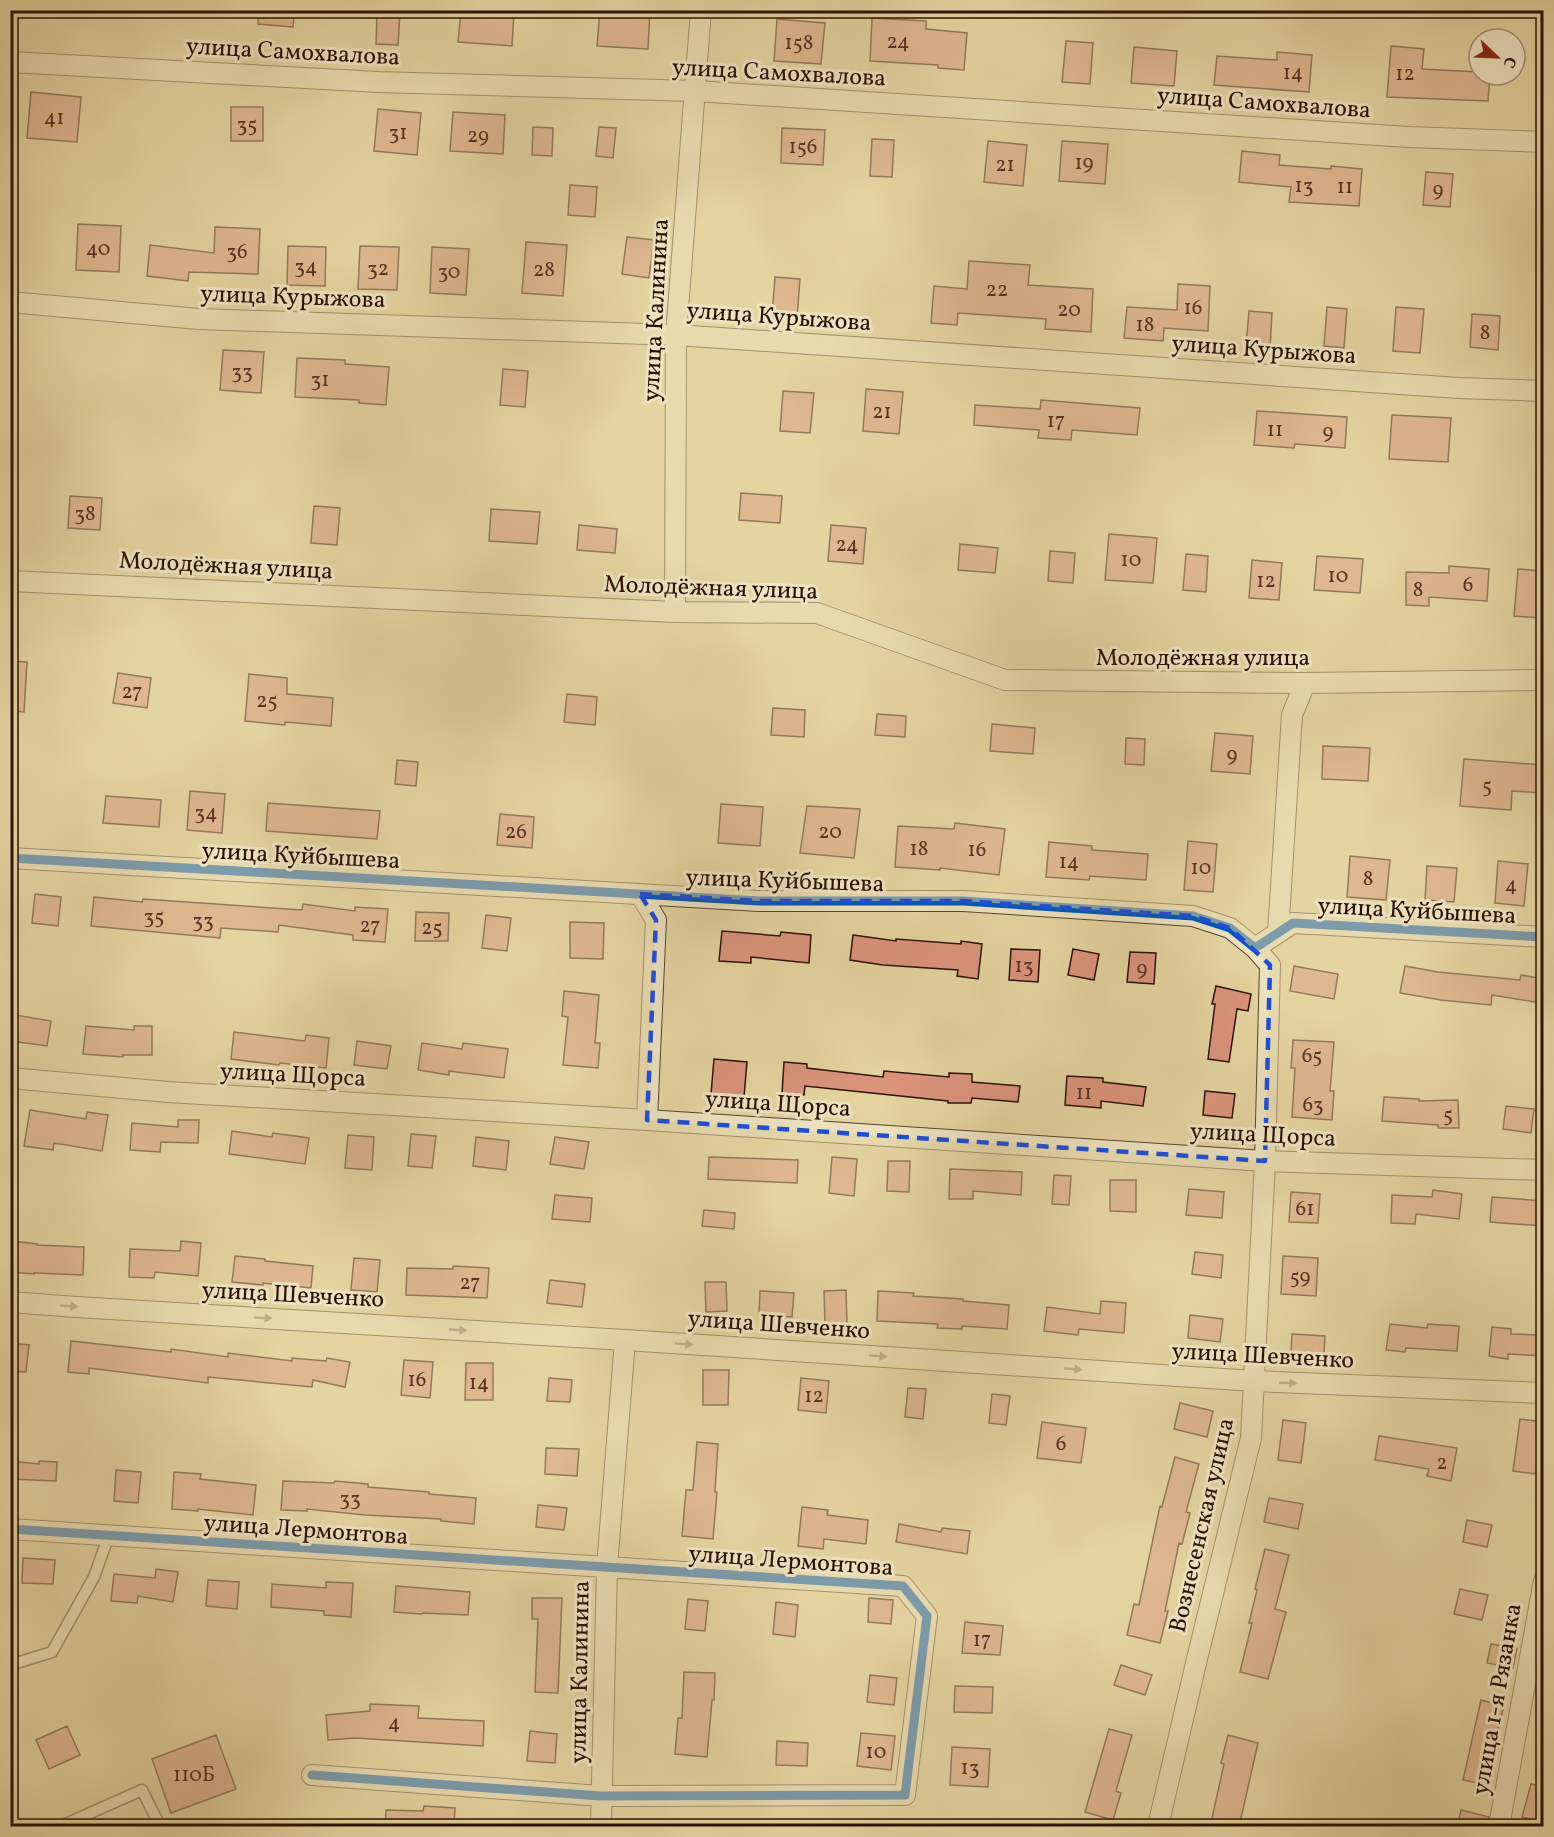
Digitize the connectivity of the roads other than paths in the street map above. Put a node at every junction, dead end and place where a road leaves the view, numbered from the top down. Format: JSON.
{"nodes":[{"id":1,"x":701,"y":10,"type":"edge"},
{"id":2,"x":10,"y":62,"type":"edge"},
{"id":3,"x":695,"y":91,"type":"junction"},
{"id":4,"x":1544,"y":142,"type":"edge"},
{"id":5,"x":10,"y":302,"type":"edge"},
{"id":6,"x":676,"y":334,"type":"junction"},
{"id":7,"x":1544,"y":391,"type":"edge"},
{"id":8,"x":10,"y":581,"type":"edge"},
{"id":9,"x":675,"y":612,"type":"junction"},
{"id":10,"x":1544,"y":680,"type":"edge"},
{"id":11,"x":1305,"y":683,"type":"junction"},
{"id":12,"x":10,"y":858,"type":"edge"},
{"id":13,"x":640,"y":894,"type":"junction"},
{"id":14,"x":1278,"y":933,"type":"junction"},
{"id":15,"x":1544,"y":937,"type":"edge"},
{"id":16,"x":1255,"y":948,"type":"junction"},
{"id":17,"x":10,"y":1078,"type":"edge"},
{"id":18,"x":647,"y":1120,"type":"junction"},
{"id":19,"x":1264,"y":1161,"type":"junction"},
{"id":20,"x":1544,"y":1170,"type":"edge"},
{"id":21,"x":10,"y":1302,"type":"edge"},
{"id":22,"x":625,"y":1340,"type":"junction"},
{"id":23,"x":1254,"y":1381,"type":"junction"},
{"id":24,"x":1544,"y":1393,"type":"edge"},
{"id":25,"x":10,"y":1529,"type":"edge"},
{"id":26,"x":110,"y":1535,"type":"junction"},
{"id":27,"x":607,"y":1567,"type":"junction"},
{"id":28,"x":1544,"y":1581,"type":"edge"},
{"id":29,"x":10,"y":1665,"type":"edge"},
{"id":30,"x":312,"y":1775,"type":"dead end"},
{"id":31,"x":601,"y":1796,"type":"junction"},
{"id":32,"x":61,"y":1827,"type":"edge"},
{"id":33,"x":160,"y":1827,"type":"edge"},
{"id":34,"x":601,"y":1827,"type":"edge"},
{"id":35,"x":1158,"y":1827,"type":"edge"},
{"id":36,"x":1499,"y":1827,"type":"edge"}],
"edges":[{"from":1,"to":3,"type":"street","name":"улица Калинина"},
{"from":2,"to":3,"type":"street","name":"улица Самохвалова"},
{"from":3,"to":4,"type":"street","name":"улица Самохвалова"},
{"from":3,"to":6,"type":"street","name":"улица Калинина"},
{"from":5,"to":6,"type":"street","name":"улица Курыжова"},
{"from":6,"to":7,"type":"street","name":"улица Курыжова"},
{"from":6,"to":9,"type":"street","name":"улица Калинина"},
{"from":8,"to":9,"type":"street","name":"Молодёжная улица"},
{"from":9,"to":11,"type":"street","name":"Молодёжная улица"},
{"from":10,"to":11,"type":"street","name":"Молодёжная улица"},
{"from":11,"to":14,"type":"street"},
{"from":12,"to":13,"type":"street","name":"улица Куйбышева"},
{"from":13,"to":16,"type":"street","name":"улица Куйбышева"},
{"from":13,"to":18,"type":"street"},
{"from":14,"to":15,"type":"street","name":"улица Куйбышева"},
{"from":14,"to":16,"type":"street","name":"улица Куйбышева"},
{"from":16,"to":19,"type":"street","name":"Вознесенская улица"},
{"from":17,"to":18,"type":"street","name":"улица Щорса"},
{"from":18,"to":19,"type":"street","name":"улица Щорса"},
{"from":19,"to":20,"type":"street","name":"улица Щорса"},
{"from":19,"to":23,"type":"street","name":"Вознесенская улица"},
{"from":21,"to":22,"type":"street","name":"улица Шевченко","one_way":true},
{"from":22,"to":23,"type":"street","name":"улица Шевченко","one_way":true},
{"from":22,"to":27,"type":"street","name":"улица Калинина"},
{"from":23,"to":24,"type":"street","name":"улица Шевченко","one_way":true},
{"from":23,"to":35,"type":"street","name":"Вознесенская улица"},
{"from":25,"to":26,"type":"street","name":"улица Лермонтова"},
{"from":26,"to":27,"type":"street","name":"улица Лермонтова"},
{"from":26,"to":29,"type":"lane"},
{"from":27,"to":31,"type":"street","name":"улица Калинина"},
{"from":27,"to":31,"type":"street","name":"улица Лермонтова"},
{"from":28,"to":36,"type":"street","name":"улица 1-я Рязанка"},
{"from":30,"to":31,"type":"street","name":"улица Лермонтова"},
{"from":31,"to":34,"type":"street","name":"улица Калинина"},
{"from":32,"to":33,"type":"lane"}]}
